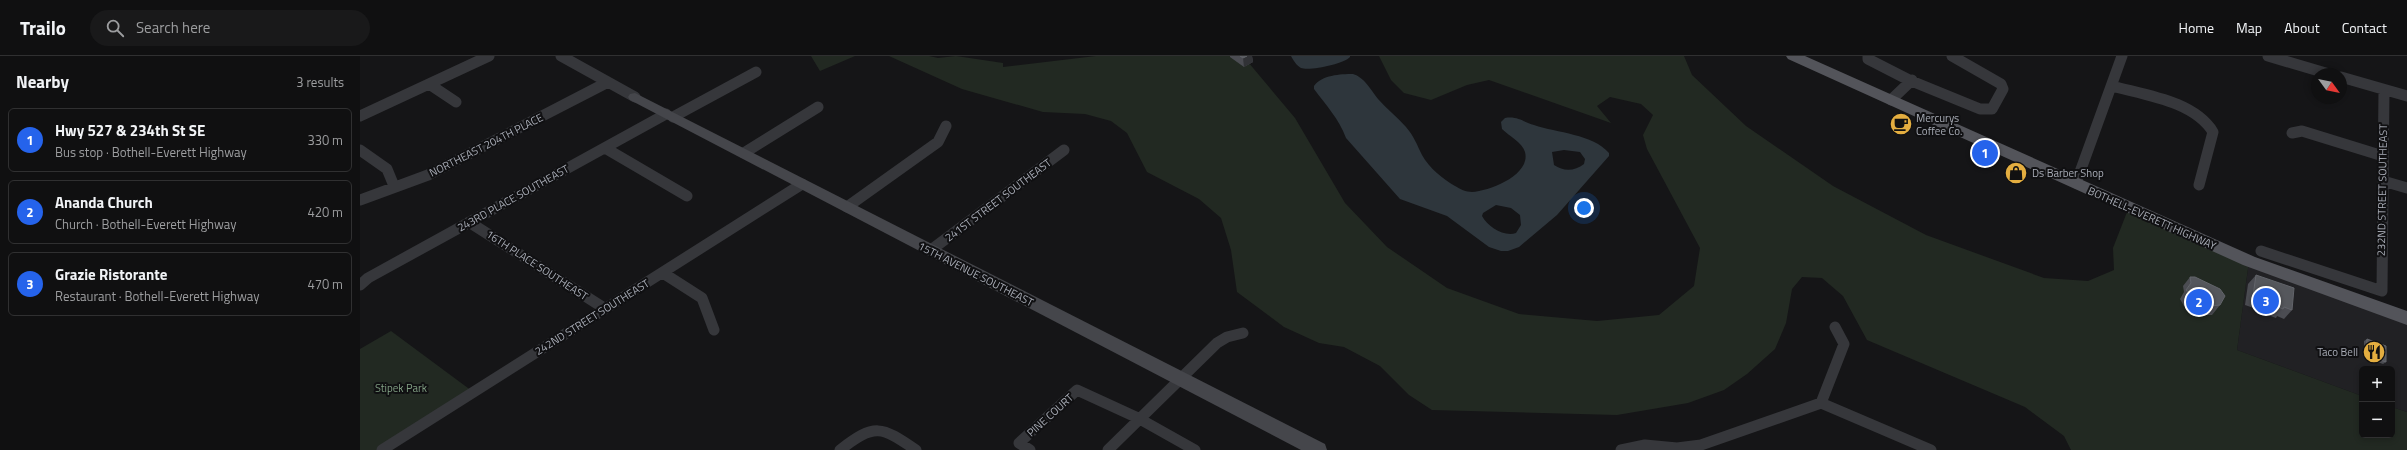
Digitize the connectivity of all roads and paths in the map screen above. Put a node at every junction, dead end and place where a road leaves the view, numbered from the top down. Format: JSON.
{"nodes":[{"id":1,"x":489,"y":56,"type":"edge"},
{"id":2,"x":561,"y":56,"type":"edge"},
{"id":3,"x":1793,"y":56,"type":"edge"},
{"id":4,"x":1952,"y":56,"type":"edge"},
{"id":5,"x":2122,"y":56,"type":"edge"},
{"id":6,"x":2268,"y":56,"type":"edge"},
{"id":7,"x":1868,"y":58,"type":"edge"},
{"id":8,"x":2311,"y":69,"type":"edge"},
{"id":9,"x":756,"y":72,"type":"dead end"},
{"id":10,"x":2347,"y":79,"type":"edge"},
{"id":11,"x":1912,"y":80,"type":"junction"},
{"id":12,"x":608,"y":82,"type":"junction"},
{"id":13,"x":429,"y":84,"type":"junction"},
{"id":14,"x":2112,"y":86,"type":"junction"},
{"id":15,"x":2384,"y":90,"type":"junction"},
{"id":16,"x":2407,"y":96,"type":"edge"},
{"id":17,"x":635,"y":97,"type":"joint"},
{"id":18,"x":1891,"y":100,"type":"junction"},
{"id":19,"x":456,"y":102,"type":"dead end"},
{"id":20,"x":818,"y":108,"type":"dead end"},
{"id":21,"x":670,"y":115,"type":"junction"},
{"id":22,"x":360,"y":116,"type":"edge"},
{"id":23,"x":946,"y":126,"type":"dead end"},
{"id":24,"x":2292,"y":133,"type":"dead end"},
{"id":25,"x":605,"y":148,"type":"junction"},
{"id":26,"x":360,"y":150,"type":"edge"},
{"id":27,"x":1064,"y":150,"type":"dead end"},
{"id":28,"x":744,"y":153,"type":"junction"},
{"id":29,"x":2383,"y":156,"type":"junction"},
{"id":30,"x":2383,"y":181,"type":"junction"},
{"id":31,"x":2076,"y":183,"type":"junction"},
{"id":32,"x":802,"y":184,"type":"junction"},
{"id":33,"x":2199,"y":185,"type":"dead end"},
{"id":34,"x":394,"y":186,"type":"junction"},
{"id":35,"x":2407,"y":188,"type":"edge"},
{"id":36,"x":687,"y":196,"type":"dead end"},
{"id":37,"x":360,"y":200,"type":"edge"},
{"id":38,"x":847,"y":207,"type":"junction"},
{"id":39,"x":469,"y":222,"type":"junction"},
{"id":40,"x":931,"y":250,"type":"junction"},
{"id":41,"x":2261,"y":251,"type":"dead end"},
{"id":42,"x":663,"y":273,"type":"junction"},
{"id":43,"x":360,"y":285,"type":"edge"},
{"id":44,"x":604,"y":308,"type":"junction"},
{"id":45,"x":2407,"y":318,"type":"edge"},
{"id":46,"x":1835,"y":327,"type":"dead end"},
{"id":47,"x":714,"y":330,"type":"dead end"},
{"id":48,"x":1244,"y":333,"type":"dead end"},
{"id":49,"x":1181,"y":379,"type":"junction"},
{"id":50,"x":1821,"y":403,"type":"junction"},
{"id":51,"x":1138,"y":418,"type":"junction"},
{"id":52,"x":382,"y":450,"type":"edge"},
{"id":53,"x":840,"y":450,"type":"edge"},
{"id":54,"x":916,"y":450,"type":"edge"},
{"id":55,"x":1030,"y":450,"type":"edge"},
{"id":56,"x":1108,"y":450,"type":"edge"},
{"id":57,"x":1195,"y":450,"type":"edge"},
{"id":58,"x":1318,"y":450,"type":"edge"},
{"id":59,"x":1621,"y":450,"type":"edge"},
{"id":60,"x":1931,"y":450,"type":"edge"}],
"edges":[{"from":1,"to":13,"type":"street"},
{"from":2,"to":12,"type":"street"},
{"from":3,"to":18,"type":"main road","name":"BOTHELL-EVERETT HIGHWAY"},
{"from":4,"to":11,"type":"street"},
{"from":5,"to":14,"type":"street"},
{"from":6,"to":8,"type":"street"},
{"from":7,"to":11,"type":"street"},
{"from":9,"to":21,"type":"street","name":"243RD PLACE SOUTHEAST"},
{"from":10,"to":15,"type":"street"},
{"from":11,"to":18,"type":"street"},
{"from":12,"to":17,"type":"street"},
{"from":12,"to":34,"type":"street","name":"NORTHEAST 204TH PLACE"},
{"from":13,"to":19,"type":"street"},
{"from":13,"to":22,"type":"street"},
{"from":14,"to":31,"type":"street"},
{"from":14,"to":33,"type":"street"},
{"from":15,"to":16,"type":"street"},
{"from":15,"to":29,"type":"street","name":"232ND STREET SOUTHEAST"},
{"from":17,"to":21,"type":"street","name":"15TH AVENUE SOUTHEAST"},
{"from":18,"to":31,"type":"main road","name":"BOTHELL-EVERETT HIGHWAY"},
{"from":20,"to":28,"type":"street"},
{"from":21,"to":25,"type":"street","name":"243RD PLACE SOUTHEAST"},
{"from":21,"to":28,"type":"street","name":"15TH AVENUE SOUTHEAST"},
{"from":23,"to":38,"type":"street"},
{"from":24,"to":29,"type":"street"},
{"from":25,"to":36,"type":"street"},
{"from":25,"to":39,"type":"street","name":"243RD PLACE SOUTHEAST"},
{"from":26,"to":34,"type":"street"},
{"from":27,"to":40,"type":"street","name":"241ST STREET SOUTHEAST"},
{"from":28,"to":32,"type":"street","name":"15TH AVENUE SOUTHEAST"},
{"from":29,"to":30,"type":"street","name":"232ND STREET SOUTHEAST"},
{"from":30,"to":35,"type":"street"},
{"from":30,"to":41,"type":"street","name":"232ND STREET SOUTHEAST"},
{"from":31,"to":45,"type":"main road","name":"BOTHELL-EVERETT HIGHWAY"},
{"from":32,"to":38,"type":"street","name":"15TH AVENUE SOUTHEAST"},
{"from":32,"to":42,"type":"street","name":"242ND STREET SOUTHEAST"},
{"from":34,"to":37,"type":"street","name":"NORTHEAST 204TH PLACE"},
{"from":38,"to":40,"type":"street","name":"15TH AVENUE SOUTHEAST"},
{"from":39,"to":43,"type":"street","name":"243RD PLACE SOUTHEAST"},
{"from":39,"to":44,"type":"street","name":"16TH PLACE SOUTHEAST"},
{"from":40,"to":49,"type":"street","name":"15TH AVENUE SOUTHEAST"},
{"from":42,"to":44,"type":"street","name":"242ND STREET SOUTHEAST"},
{"from":42,"to":47,"type":"street"},
{"from":44,"to":52,"type":"street","name":"242ND STREET SOUTHEAST"},
{"from":46,"to":50,"type":"street"},
{"from":48,"to":49,"type":"street"},
{"from":49,"to":51,"type":"street"},
{"from":49,"to":58,"type":"street","name":"15TH AVENUE SOUTHEAST"},
{"from":50,"to":59,"type":"street"},
{"from":50,"to":60,"type":"street"},
{"from":51,"to":55,"type":"street","name":"PINE COURT"},
{"from":51,"to":56,"type":"street"},
{"from":51,"to":57,"type":"street"},
{"from":53,"to":54,"type":"street"}]}
